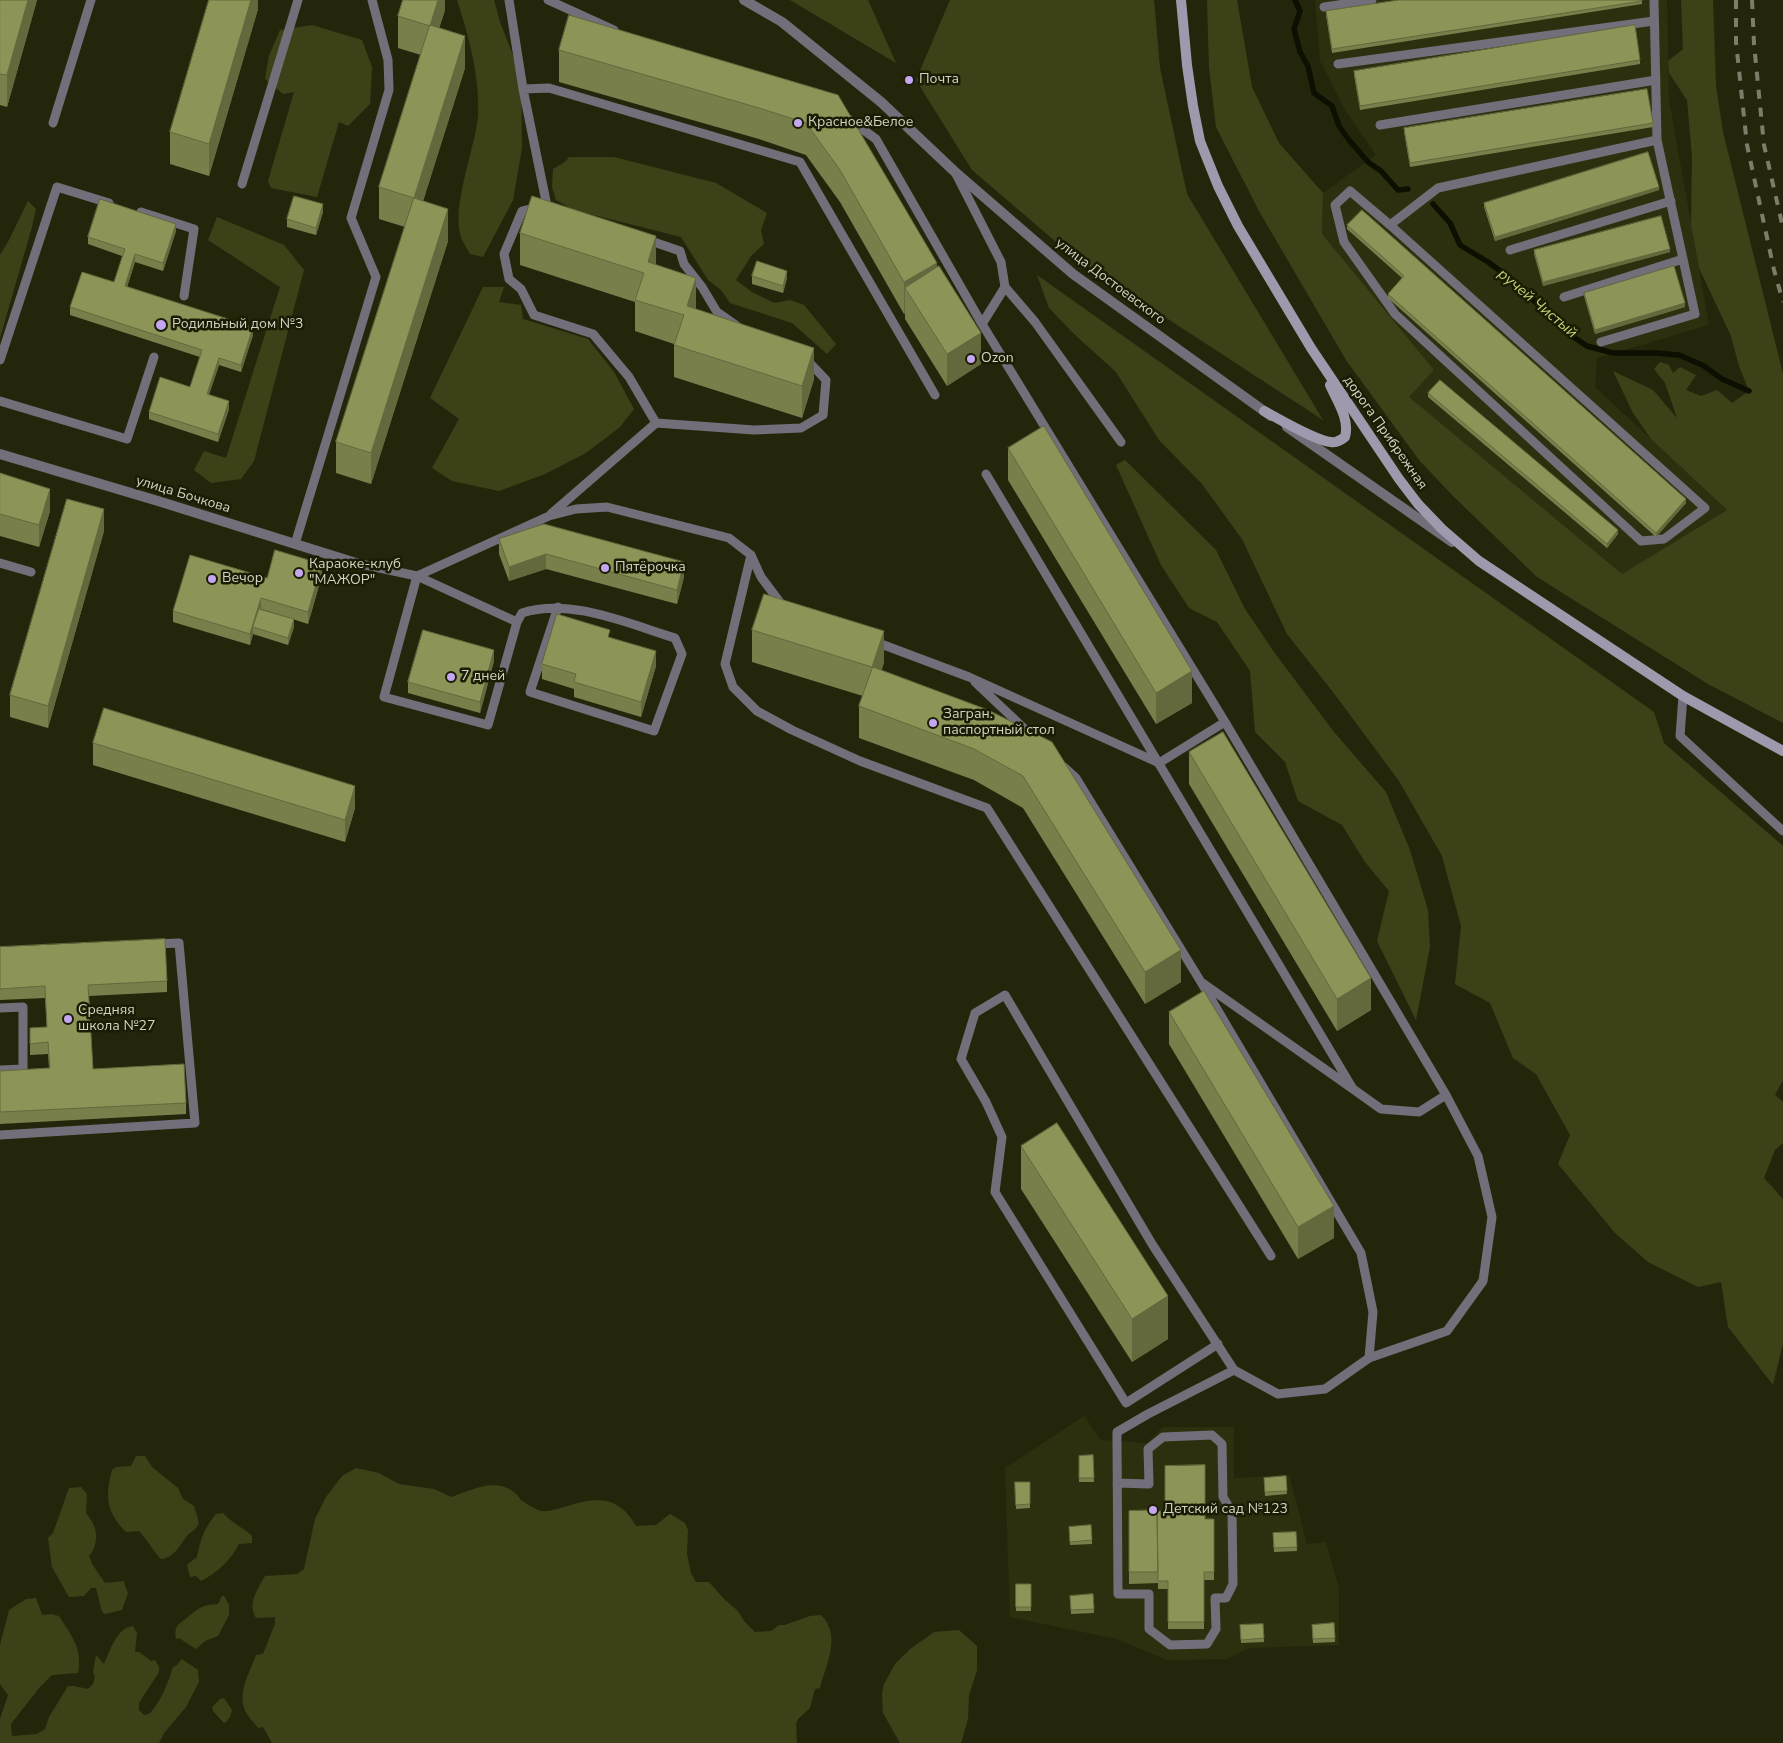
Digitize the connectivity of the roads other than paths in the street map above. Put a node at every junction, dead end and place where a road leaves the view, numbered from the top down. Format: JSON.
{"nodes":[{"id":1,"x":91,"y":0,"type":"edge"},
{"id":2,"x":298,"y":0,"type":"edge"},
{"id":3,"x":372,"y":0,"type":"edge"},
{"id":4,"x":509,"y":0,"type":"edge"},
{"id":5,"x":548,"y":0,"type":"edge"},
{"id":6,"x":744,"y":0,"type":"edge"},
{"id":7,"x":1181,"y":0,"type":"edge"},
{"id":8,"x":1372,"y":0,"type":"edge"},
{"id":9,"x":1654,"y":0,"type":"edge"},
{"id":10,"x":1324,"y":7,"type":"dead end"},
{"id":11,"x":1654,"y":21,"type":"junction"},
{"id":12,"x":620,"y":33,"type":"edge"},
{"id":13,"x":1338,"y":64,"type":"dead end"},
{"id":14,"x":1656,"y":80,"type":"junction"},
{"id":15,"x":523,"y":89,"type":"junction"},
{"id":16,"x":837,"y":113,"type":"edge"},
{"id":17,"x":53,"y":123,"type":"dead end"},
{"id":18,"x":1380,"y":125,"type":"dead end"},
{"id":19,"x":1658,"y":140,"type":"junction"},
{"id":20,"x":954,"y":171,"type":"junction"},
{"id":21,"x":242,"y":184,"type":"dead end"},
{"id":22,"x":1671,"y":201,"type":"junction"},
{"id":23,"x":547,"y":206,"type":"junction"},
{"id":24,"x":564,"y":212,"type":"edge"},
{"id":25,"x":1390,"y":225,"type":"junction"},
{"id":26,"x":636,"y":236,"type":"edge"},
{"id":27,"x":1510,"y":250,"type":"dead end"},
{"id":28,"x":1683,"y":260,"type":"junction"},
{"id":29,"x":1005,"y":287,"type":"junction"},
{"id":30,"x":184,"y":296,"type":"dead end"},
{"id":31,"x":1564,"y":297,"type":"dead end"},
{"id":32,"x":982,"y":324,"type":"junction"},
{"id":33,"x":747,"y":330,"type":"edge"},
{"id":34,"x":1601,"y":342,"type":"dead end"},
{"id":35,"x":1311,"y":348,"type":"junction"},
{"id":36,"x":799,"y":352,"type":"edge"},
{"id":37,"x":154,"y":356,"type":"dead end"},
{"id":38,"x":0,"y":360,"type":"edge"},
{"id":39,"x":935,"y":395,"type":"dead end"},
{"id":40,"x":0,"y":402,"type":"edge"},
{"id":41,"x":1264,"y":411,"type":"junction"},
{"id":42,"x":656,"y":424,"type":"junction"},
{"id":43,"x":1121,"y":442,"type":"dead end"},
{"id":44,"x":0,"y":454,"type":"edge"},
{"id":45,"x":986,"y":474,"type":"dead end"},
{"id":46,"x":549,"y":516,"type":"junction"},
{"id":47,"x":295,"y":544,"type":"junction"},
{"id":48,"x":751,"y":555,"type":"junction"},
{"id":49,"x":0,"y":562,"type":"edge"},
{"id":50,"x":1479,"y":562,"type":"junction"},
{"id":51,"x":356,"y":563,"type":"joint"},
{"id":52,"x":32,"y":572,"type":"dead end"},
{"id":53,"x":417,"y":576,"type":"junction"},
{"id":54,"x":558,"y":607,"type":"junction"},
{"id":55,"x":791,"y":609,"type":"edge"},
{"id":56,"x":517,"y":622,"type":"junction"},
{"id":57,"x":862,"y":637,"type":"edge"},
{"id":58,"x":970,"y":677,"type":"junction"},
{"id":59,"x":1683,"y":696,"type":"junction"},
{"id":60,"x":1225,"y":722,"type":"junction"},
{"id":61,"x":1040,"y":744,"type":"edge"},
{"id":62,"x":1783,"y":751,"type":"edge"},
{"id":63,"x":1055,"y":758,"type":"edge"},
{"id":64,"x":1159,"y":763,"type":"junction"},
{"id":65,"x":1783,"y":831,"type":"edge"},
{"id":66,"x":149,"y":945,"type":"edge"},
{"id":67,"x":1201,"y":982,"type":"junction"},
{"id":68,"x":0,"y":1008,"type":"edge"},
{"id":69,"x":0,"y":1070,"type":"edge"},
{"id":70,"x":1353,"y":1089,"type":"junction"},
{"id":71,"x":1446,"y":1094,"type":"junction"},
{"id":72,"x":0,"y":1134,"type":"edge"},
{"id":73,"x":1271,"y":1256,"type":"dead end"},
{"id":74,"x":1218,"y":1344,"type":"junction"},
{"id":75,"x":1369,"y":1358,"type":"junction"},
{"id":76,"x":1234,"y":1370,"type":"junction"},
{"id":77,"x":1117,"y":1483,"type":"junction"}],
"edges":[{"from":1,"to":17,"type":"lane"},
{"from":2,"to":21,"type":"lane"},
{"from":3,"to":47,"type":"lane"},
{"from":4,"to":15,"type":"lane"},
{"from":5,"to":12,"type":"lane"},
{"from":6,"to":20,"type":"street","name":"улица Достоевского"},
{"from":7,"to":35,"type":"main road","name":"дорога Прибрежная"},
{"from":8,"to":10,"type":"lane"},
{"from":9,"to":11,"type":"lane"},
{"from":11,"to":13,"type":"lane"},
{"from":11,"to":14,"type":"lane"},
{"from":14,"to":18,"type":"lane"},
{"from":14,"to":19,"type":"lane"},
{"from":15,"to":23,"type":"lane"},
{"from":15,"to":39,"type":"lane"},
{"from":16,"to":32,"type":"lane"},
{"from":19,"to":22,"type":"lane"},
{"from":19,"to":25,"type":"lane"},
{"from":20,"to":29,"type":"lane"},
{"from":20,"to":41,"type":"street","name":"улица Достоевского"},
{"from":22,"to":27,"type":"lane"},
{"from":22,"to":28,"type":"lane"},
{"from":23,"to":24,"type":"lane"},
{"from":23,"to":42,"type":"lane"},
{"from":25,"to":25,"type":"lane"},
{"from":26,"to":33,"type":"lane"},
{"from":28,"to":31,"type":"lane"},
{"from":28,"to":34,"type":"lane"},
{"from":29,"to":32,"type":"lane"},
{"from":29,"to":43,"type":"lane"},
{"from":30,"to":38,"type":"lane"},
{"from":32,"to":60,"type":"lane"},
{"from":35,"to":41,"type":"main road"},
{"from":35,"to":50,"type":"main road","name":"дорога Прибрежная"},
{"from":36,"to":42,"type":"lane"},
{"from":37,"to":40,"type":"lane"},
{"from":41,"to":50,"type":"street","name":"улица Достоевского"},
{"from":42,"to":46,"type":"lane"},
{"from":44,"to":47,"type":"street","name":"улица Бочкова"},
{"from":45,"to":64,"type":"lane"},
{"from":46,"to":48,"type":"lane"},
{"from":46,"to":53,"type":"lane"},
{"from":47,"to":51,"type":"street","name":"улица Бочкова"},
{"from":48,"to":55,"type":"lane"},
{"from":48,"to":73,"type":"lane"},
{"from":49,"to":52,"type":"lane"},
{"from":50,"to":59,"type":"main road","name":"дорога Прибрежная"},
{"from":51,"to":53,"type":"lane"},
{"from":53,"to":56,"type":"lane"},
{"from":53,"to":56,"type":"lane"},
{"from":54,"to":54,"type":"lane"},
{"from":54,"to":56,"type":"lane"},
{"from":57,"to":58,"type":"lane"},
{"from":58,"to":61,"type":"lane"},
{"from":58,"to":64,"type":"lane"},
{"from":59,"to":62,"type":"main road","name":"дорога Прибрежная"},
{"from":59,"to":65,"type":"lane"},
{"from":60,"to":64,"type":"lane"},
{"from":60,"to":71,"type":"lane"},
{"from":63,"to":67,"type":"lane"},
{"from":64,"to":70,"type":"lane"},
{"from":66,"to":72,"type":"lane"},
{"from":67,"to":70,"type":"lane"},
{"from":67,"to":75,"type":"lane"},
{"from":68,"to":69,"type":"lane"},
{"from":70,"to":71,"type":"lane"},
{"from":71,"to":75,"type":"lane"},
{"from":74,"to":74,"type":"lane"},
{"from":74,"to":76,"type":"lane"},
{"from":75,"to":76,"type":"lane"},
{"from":76,"to":77,"type":"lane"},
{"from":77,"to":77,"type":"lane"}]}
